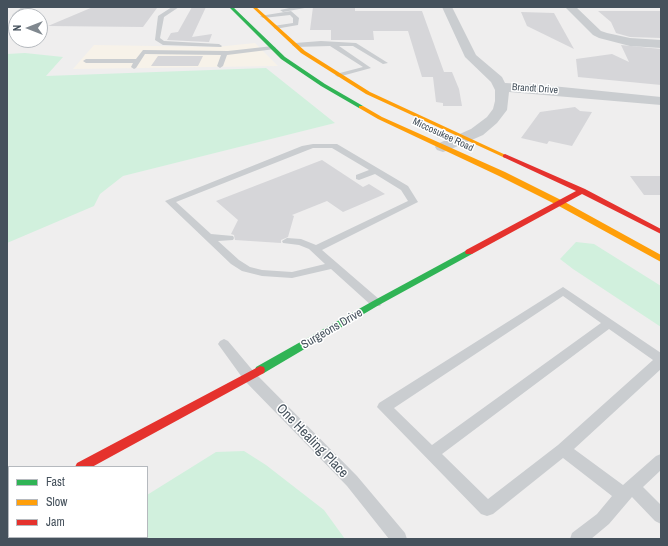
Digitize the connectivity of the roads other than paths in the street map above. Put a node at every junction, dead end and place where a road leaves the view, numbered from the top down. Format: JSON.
{"nodes":[{"id":1,"x":176,"y":7,"type":"edge"},
{"id":2,"x":231,"y":7,"type":"edge"},
{"id":3,"x":254,"y":7,"type":"edge"},
{"id":4,"x":277,"y":7,"type":"edge"},
{"id":5,"x":307,"y":7,"type":"edge"},
{"id":6,"x":447,"y":7,"type":"edge"},
{"id":7,"x":570,"y":7,"type":"edge"},
{"id":8,"x":263,"y":16,"type":"junction"},
{"id":9,"x":275,"y":27,"type":"junction"},
{"id":10,"x":332,"y":44,"type":"junction"},
{"id":11,"x":661,"y":44,"type":"edge"},
{"id":12,"x":295,"y":46,"type":"junction"},
{"id":13,"x":273,"y":48,"type":"junction"},
{"id":14,"x":243,"y":51,"type":"junction"},
{"id":15,"x":225,"y":53,"type":"junction"},
{"id":16,"x":86,"y":61,"type":"dead end"},
{"id":17,"x":385,"y":63,"type":"dead end"},
{"id":18,"x":220,"y":66,"type":"dead end"},
{"id":19,"x":338,"y":75,"type":"junction"},
{"id":20,"x":501,"y":87,"type":"junction"},
{"id":21,"x":661,"y":101,"type":"edge"},
{"id":22,"x":464,"y":138,"type":"junction"},
{"id":23,"x":443,"y":147,"type":"junction"},
{"id":24,"x":376,"y":171,"type":"junction"},
{"id":25,"x":359,"y":178,"type":"dead end"},
{"id":26,"x":582,"y":191,"type":"junction"},
{"id":27,"x":560,"y":203,"type":"junction"},
{"id":28,"x":659,"y":228,"type":"edge"},
{"id":29,"x":209,"y":237,"type":"junction"},
{"id":30,"x":229,"y":238,"type":"dead end"},
{"id":31,"x":287,"y":241,"type":"dead end"},
{"id":32,"x":316,"y":249,"type":"junction"},
{"id":33,"x":661,"y":259,"type":"edge"},
{"id":34,"x":334,"y":265,"type":"junction"},
{"id":35,"x":376,"y":303,"type":"junction"},
{"id":36,"x":609,"y":323,"type":"junction"},
{"id":37,"x":224,"y":344,"type":"dead end"},
{"id":38,"x":661,"y":360,"type":"edge"},
{"id":39,"x":249,"y":376,"type":"junction"},
{"id":40,"x":563,"y":449,"type":"junction"},
{"id":41,"x":431,"y":454,"type":"junction"},
{"id":42,"x":661,"y":461,"type":"edge"},
{"id":43,"x":83,"y":466,"type":"edge"},
{"id":44,"x":628,"y":491,"type":"junction"},
{"id":45,"x":661,"y":516,"type":"edge"},
{"id":46,"x":399,"y":539,"type":"edge"},
{"id":47,"x":579,"y":539,"type":"edge"}],
"edges":[{"from":1,"to":14,"type":"lane"},
{"from":2,"to":13,"type":"street","name":"Miccosukee Road"},
{"from":3,"to":8,"type":"street","name":"Miccosukee Road"},
{"from":4,"to":5,"type":"lane"},
{"from":6,"to":20,"type":"street"},
{"from":7,"to":11,"type":"street"},
{"from":8,"to":9,"type":"street","name":"Miccosukee Road"},
{"from":8,"to":9,"type":"lane"},
{"from":9,"to":12,"type":"street","name":"Miccosukee Road"},
{"from":10,"to":12,"type":"lane"},
{"from":10,"to":17,"type":"lane"},
{"from":10,"to":19,"type":"lane"},
{"from":12,"to":13,"type":"street"},
{"from":12,"to":19,"type":"street","name":"Miccosukee Road"},
{"from":13,"to":14,"type":"lane"},
{"from":13,"to":23,"type":"street","name":"Miccosukee Road"},
{"from":14,"to":15,"type":"lane"},
{"from":15,"to":16,"type":"lane"},
{"from":15,"to":18,"type":"lane"},
{"from":19,"to":22,"type":"street","name":"Miccosukee Road"},
{"from":20,"to":21,"type":"street","name":"Brandt Drive"},
{"from":20,"to":22,"type":"street","name":"Brandt Drive"},
{"from":22,"to":23,"type":"street","name":"Brandt Drive"},
{"from":22,"to":26,"type":"street","name":"Miccosukee Road"},
{"from":23,"to":27,"type":"street","name":"Miccosukee Road"},
{"from":24,"to":25,"type":"lane"},
{"from":24,"to":29,"type":"lane"},
{"from":24,"to":32,"type":"lane"},
{"from":26,"to":27,"type":"street","name":"Surgeons Drive"},
{"from":26,"to":28,"type":"street","name":"Miccosukee Road"},
{"from":27,"to":33,"type":"street","name":"Miccosukee Road"},
{"from":27,"to":35,"type":"street","name":"Surgeons Drive"},
{"from":29,"to":30,"type":"lane"},
{"from":29,"to":34,"type":"lane"},
{"from":31,"to":32,"type":"lane"},
{"from":32,"to":34,"type":"lane"},
{"from":34,"to":35,"type":"lane"},
{"from":35,"to":39,"type":"street","name":"Surgeons Drive"},
{"from":36,"to":38,"type":"lane"},
{"from":36,"to":41,"type":"lane"},
{"from":36,"to":41,"type":"lane"},
{"from":37,"to":39,"type":"lane","name":"One Healing Place"},
{"from":38,"to":40,"type":"lane"},
{"from":39,"to":43,"type":"street","name":"Surgeons Drive"},
{"from":39,"to":46,"type":"lane","name":"One Healing Place"},
{"from":40,"to":41,"type":"lane"},
{"from":40,"to":44,"type":"lane"},
{"from":42,"to":44,"type":"lane"},
{"from":44,"to":45,"type":"lane"},
{"from":44,"to":47,"type":"lane"}]}
